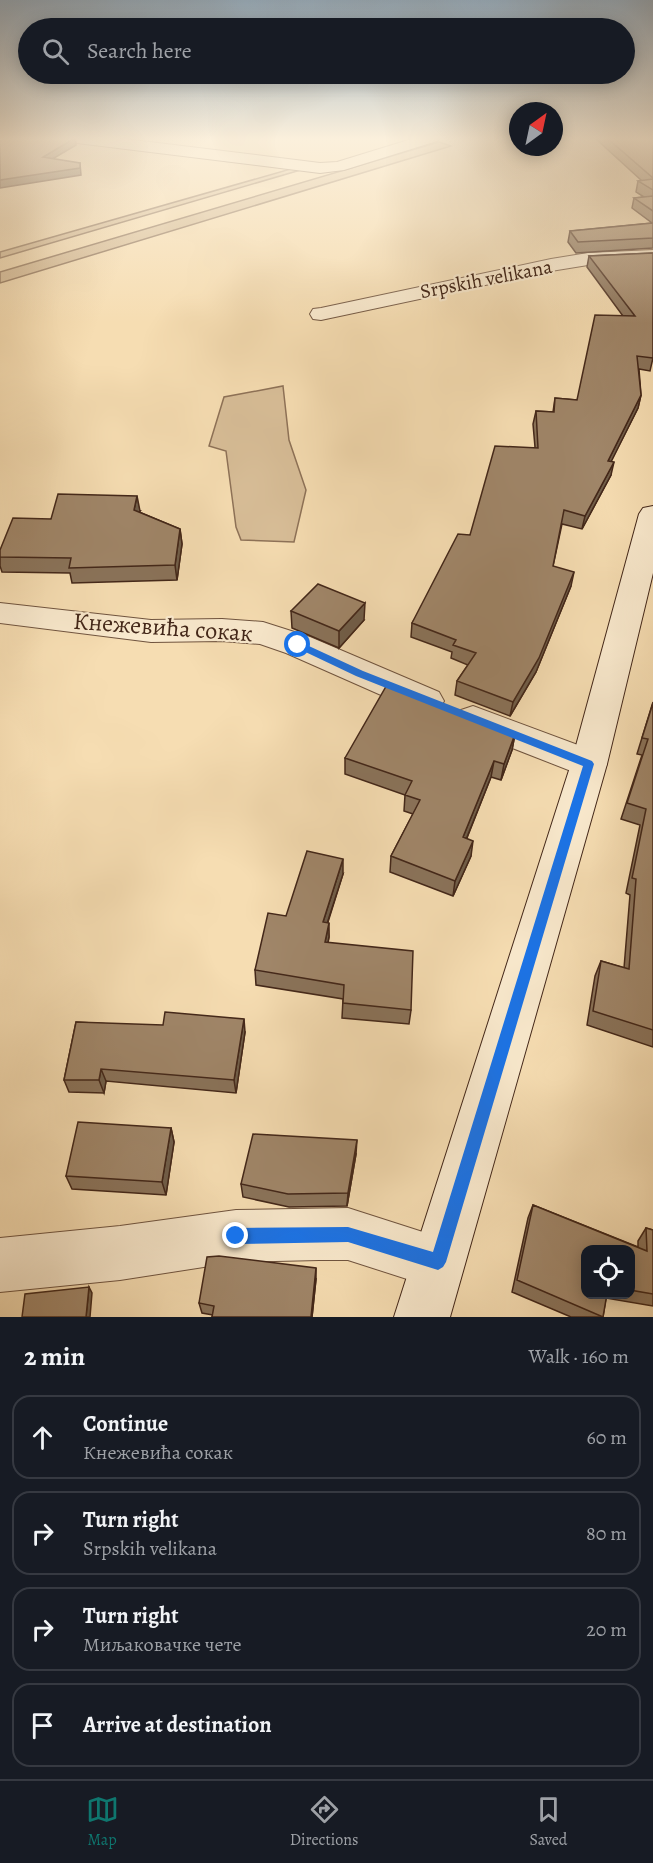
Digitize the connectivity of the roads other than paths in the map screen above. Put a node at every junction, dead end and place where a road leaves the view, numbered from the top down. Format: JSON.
{"nodes":[{"id":1,"x":653,"y":256,"type":"edge"},
{"id":2,"x":321,"y":314,"type":"dead end"},
{"id":3,"x":653,"y":514,"type":"edge"},
{"id":4,"x":0,"y":613,"type":"edge"},
{"id":5,"x":589,"y":764,"type":"junction"},
{"id":6,"x":438,"y":1262,"type":"junction"},
{"id":7,"x":0,"y":1265,"type":"edge"},
{"id":8,"x":422,"y":1317,"type":"edge"}],
"edges":[{"from":1,"to":2,"type":"street","name":"Srpskih velikana"},
{"from":3,"to":5,"type":"street"},
{"from":4,"to":5,"type":"street","name":"Кнежевића сокак"},
{"from":5,"to":6,"type":"street"},
{"from":6,"to":7,"type":"street"},
{"from":6,"to":8,"type":"street"}]}
